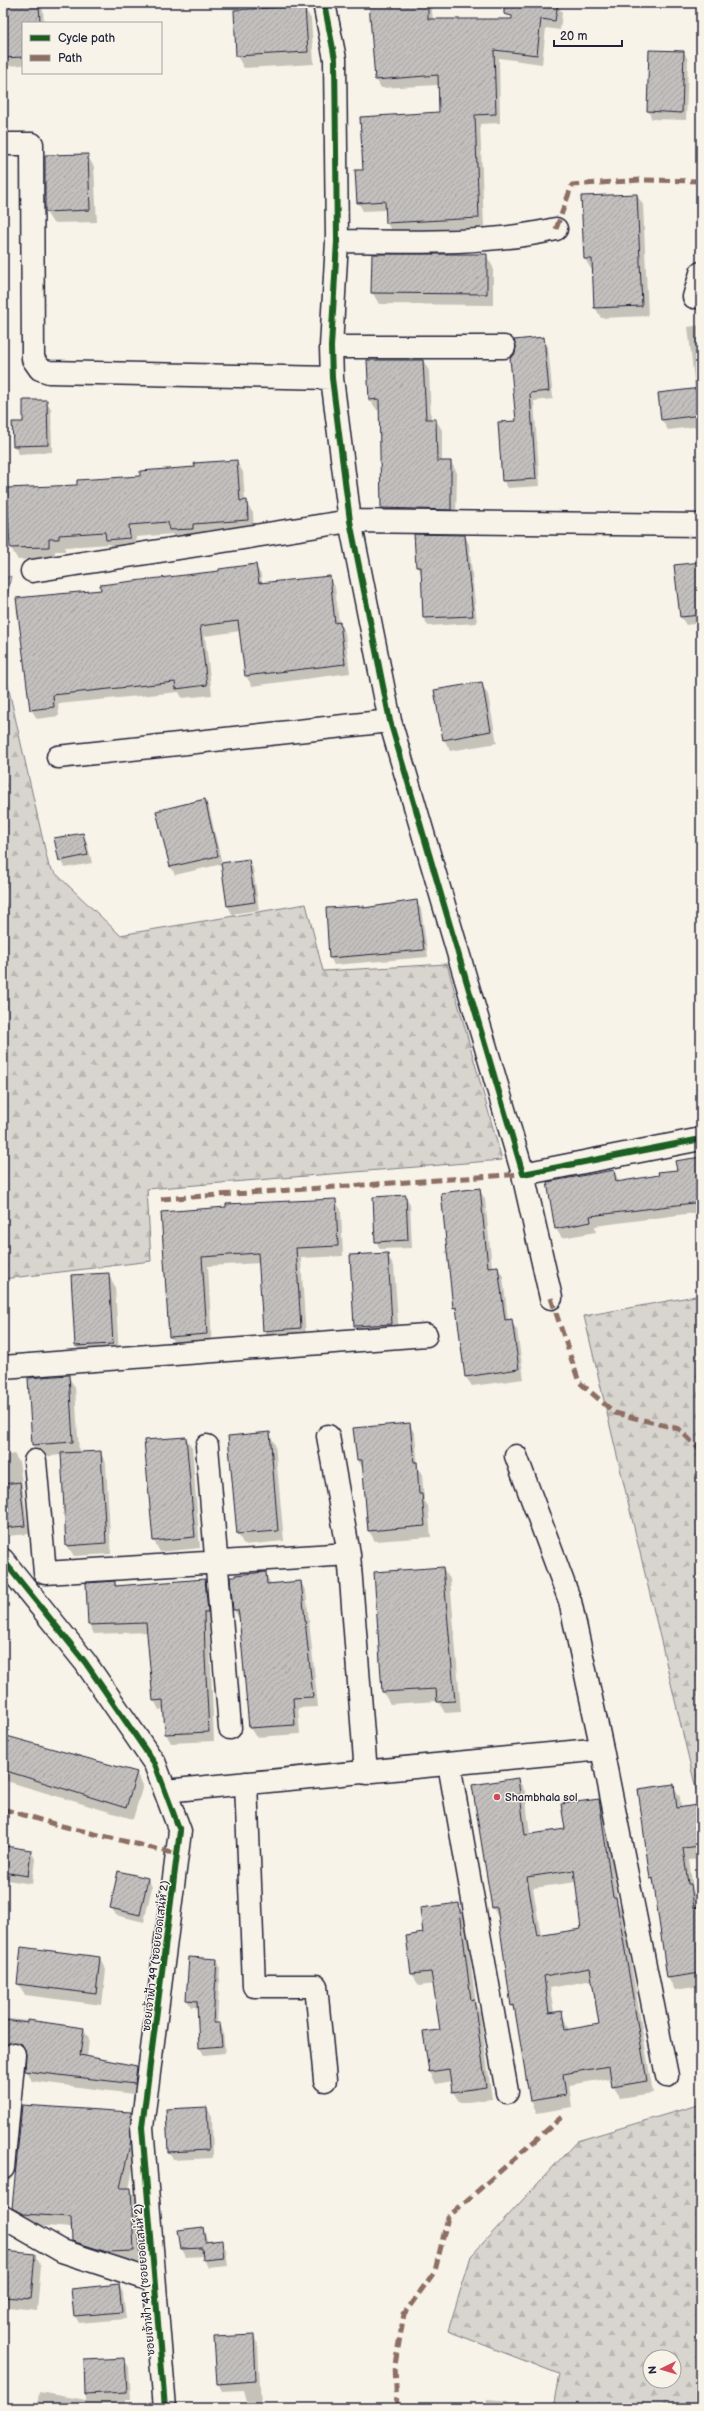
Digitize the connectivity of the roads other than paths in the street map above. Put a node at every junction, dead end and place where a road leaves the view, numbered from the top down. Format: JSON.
{"nodes":[{"id":1,"x":324,"y":3,"type":"edge"},
{"id":2,"x":3,"y":144,"type":"edge"},
{"id":3,"x":556,"y":229,"type":"dead end"},
{"id":4,"x":337,"y":241,"type":"junction"},
{"id":5,"x":701,"y":273,"type":"edge"},
{"id":6,"x":694,"y":297,"type":"dead end"},
{"id":7,"x":332,"y":347,"type":"junction"},
{"id":8,"x":504,"y":347,"type":"dead end"},
{"id":9,"x":332,"y":378,"type":"junction"},
{"id":10,"x":350,"y":521,"type":"junction"},
{"id":11,"x":701,"y":524,"type":"edge"},
{"id":12,"x":32,"y":570,"type":"dead end"},
{"id":13,"x":390,"y":721,"type":"junction"},
{"id":14,"x":58,"y":757,"type":"dead end"},
{"id":15,"x":701,"y":1139,"type":"edge"},
{"id":16,"x":523,"y":1174,"type":"junction"},
{"id":17,"x":551,"y":1298,"type":"dead end"},
{"id":18,"x":426,"y":1335,"type":"dead end"},
{"id":19,"x":3,"y":1367,"type":"edge"},
{"id":20,"x":328,"y":1436,"type":"dead end"},
{"id":21,"x":207,"y":1446,"type":"dead end"},
{"id":22,"x":516,"y":1456,"type":"dead end"},
{"id":23,"x":35,"y":1461,"type":"dead end"},
{"id":24,"x":349,"y":1554,"type":"junction"},
{"id":25,"x":3,"y":1560,"type":"edge"},
{"id":26,"x":217,"y":1562,"type":"junction"},
{"id":27,"x":230,"y":1728,"type":"dead end"},
{"id":28,"x":602,"y":1749,"type":"junction"},
{"id":29,"x":449,"y":1764,"type":"junction"},
{"id":30,"x":366,"y":1773,"type":"junction"},
{"id":31,"x":246,"y":1783,"type":"junction"},
{"id":32,"x":165,"y":1791,"type":"junction"},
{"id":33,"x":14,"y":2054,"type":"dead end"},
{"id":34,"x":667,"y":2076,"type":"dead end"},
{"id":35,"x":325,"y":2080,"type":"dead end"},
{"id":36,"x":507,"y":2092,"type":"dead end"},
{"id":37,"x":3,"y":2168,"type":"edge"},
{"id":38,"x":3,"y":2217,"type":"edge"},
{"id":39,"x":154,"y":2281,"type":"junction"},
{"id":40,"x":165,"y":2408,"type":"edge"}],
"edges":[{"from":1,"to":4,"type":"street"},
{"from":2,"to":9,"type":"street"},
{"from":3,"to":4,"type":"street"},
{"from":4,"to":7,"type":"street"},
{"from":5,"to":6,"type":"street"},
{"from":7,"to":8,"type":"street"},
{"from":7,"to":9,"type":"street"},
{"from":9,"to":10,"type":"street"},
{"from":10,"to":11,"type":"street"},
{"from":10,"to":12,"type":"street"},
{"from":10,"to":13,"type":"street"},
{"from":13,"to":14,"type":"street"},
{"from":13,"to":16,"type":"street"},
{"from":15,"to":16,"type":"street"},
{"from":16,"to":17,"type":"street"},
{"from":18,"to":19,"type":"street"},
{"from":20,"to":24,"type":"street"},
{"from":21,"to":26,"type":"street"},
{"from":22,"to":28,"type":"street"},
{"from":23,"to":26,"type":"street"},
{"from":24,"to":26,"type":"street"},
{"from":24,"to":30,"type":"street"},
{"from":25,"to":32,"type":"street","name":"ซอยเจ้าฟ้า 49 (ซอยยอดเสน่ห์ 2)"},
{"from":26,"to":27,"type":"street"},
{"from":28,"to":29,"type":"street"},
{"from":28,"to":34,"type":"street"},
{"from":29,"to":30,"type":"street"},
{"from":29,"to":36,"type":"street"},
{"from":30,"to":31,"type":"street"},
{"from":31,"to":32,"type":"street"},
{"from":31,"to":35,"type":"street"},
{"from":32,"to":39,"type":"street","name":"ซอยเจ้าฟ้า 49 (ซอยยอดเสน่ห์ 2)"},
{"from":33,"to":37,"type":"street"},
{"from":38,"to":39,"type":"street"},
{"from":39,"to":40,"type":"street","name":"ซอยเจ้าฟ้า 49 (ซอยยอดเสน่ห์ 2)"}]}
